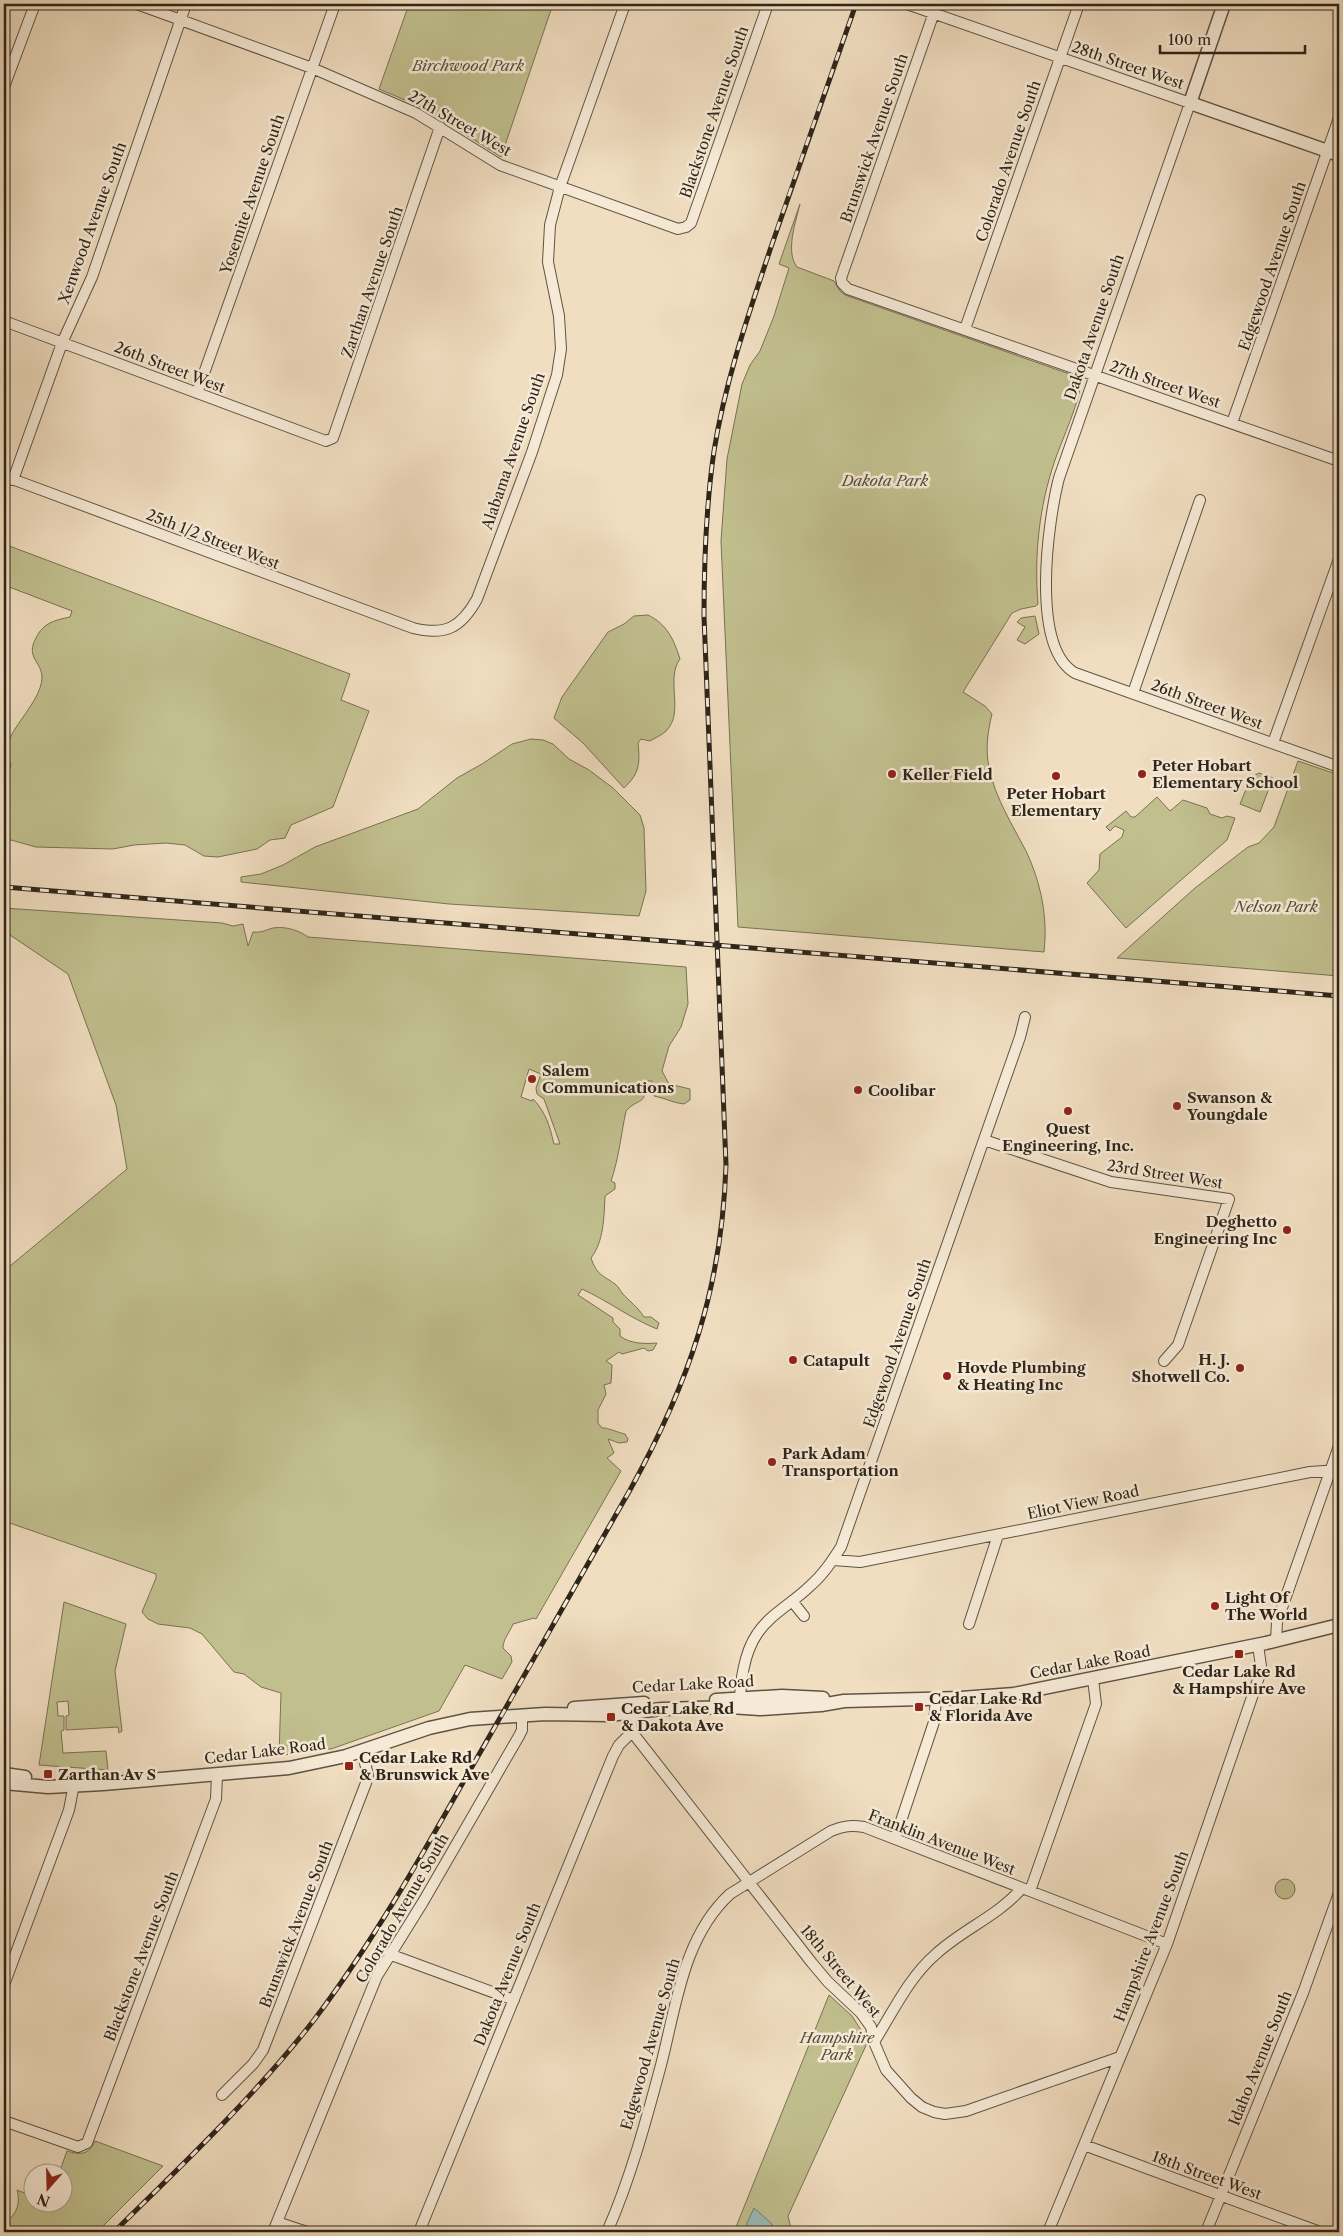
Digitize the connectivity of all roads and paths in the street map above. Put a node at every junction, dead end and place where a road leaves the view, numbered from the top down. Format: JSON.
{"nodes":[{"id":1,"x":35,"y":4,"type":"edge"},
{"id":2,"x":137,"y":4,"type":"edge"},
{"id":3,"x":186,"y":4,"type":"edge"},
{"id":4,"x":335,"y":4,"type":"edge"},
{"id":5,"x":625,"y":4,"type":"edge"},
{"id":6,"x":768,"y":4,"type":"edge"},
{"id":7,"x":907,"y":4,"type":"edge"},
{"id":8,"x":1079,"y":4,"type":"edge"},
{"id":9,"x":1224,"y":4,"type":"edge"},
{"id":10,"x":936,"y":9,"type":"edge"},
{"id":11,"x":180,"y":19,"type":"junction"},
{"id":12,"x":1060,"y":58,"type":"junction"},
{"id":13,"x":312,"y":68,"type":"junction"},
{"id":14,"x":4,"y":87,"type":"edge"},
{"id":15,"x":1190,"y":103,"type":"junction"},
{"id":16,"x":1339,"y":118,"type":"edge"},
{"id":17,"x":440,"y":127,"type":"junction"},
{"id":18,"x":1334,"y":153,"type":"edge"},
{"id":19,"x":560,"y":187,"type":"junction"},
{"id":20,"x":686,"y":228,"type":"joint"},
{"id":21,"x":842,"y":283,"type":"joint"},
{"id":22,"x":4,"y":321,"type":"edge"},
{"id":23,"x":965,"y":329,"type":"junction"},
{"id":24,"x":62,"y":343,"type":"junction"},
{"id":25,"x":1095,"y":375,"type":"junction"},
{"id":26,"x":197,"y":393,"type":"junction"},
{"id":27,"x":1232,"y":423,"type":"junction"},
{"id":28,"x":326,"y":441,"type":"joint"},
{"id":29,"x":1339,"y":461,"type":"edge"},
{"id":30,"x":8,"y":478,"type":"edge"},
{"id":31,"x":1200,"y":500,"type":"dead end"},
{"id":32,"x":1339,"y":559,"type":"edge"},
{"id":33,"x":413,"y":628,"type":"joint"},
{"id":34,"x":1066,"y":667,"type":"joint"},
{"id":35,"x":1133,"y":693,"type":"junction"},
{"id":36,"x":1273,"y":743,"type":"junction"},
{"id":37,"x":1339,"y":767,"type":"edge"},
{"id":38,"x":1025,"y":1017,"type":"dead end"},
{"id":39,"x":984,"y":1140,"type":"junction"},
{"id":40,"x":1164,"y":1361,"type":"dead end"},
{"id":41,"x":1339,"y":1446,"type":"edge"},
{"id":42,"x":1335,"y":1470,"type":"edge"},
{"id":43,"x":998,"y":1535,"type":"junction"},
{"id":44,"x":833,"y":1560,"type":"junction"},
{"id":45,"x":792,"y":1601,"type":"junction"},
{"id":46,"x":804,"y":1616,"type":"dead end"},
{"id":47,"x":969,"y":1624,"type":"dead end"},
{"id":48,"x":1339,"y":1625,"type":"edge"},
{"id":49,"x":1276,"y":1641,"type":"junction"},
{"id":50,"x":1258,"y":1645,"type":"junction"},
{"id":51,"x":1093,"y":1679,"type":"junction"},
{"id":52,"x":936,"y":1699,"type":"junction"},
{"id":53,"x":740,"y":1703,"type":"junction"},
{"id":54,"x":630,"y":1708,"type":"junction"},
{"id":55,"x":522,"y":1716,"type":"junction"},
{"id":56,"x":632,"y":1732,"type":"junction"},
{"id":57,"x":362,"y":1751,"type":"junction"},
{"id":58,"x":4,"y":1774,"type":"edge"},
{"id":59,"x":217,"y":1775,"type":"junction"},
{"id":60,"x":4,"y":1783,"type":"edge"},
{"id":61,"x":74,"y":1784,"type":"junction"},
{"id":62,"x":894,"y":1839,"type":"junction"},
{"id":63,"x":749,"y":1881,"type":"junction"},
{"id":64,"x":1026,"y":1890,"type":"junction"},
{"id":65,"x":1339,"y":1893,"type":"edge"},
{"id":66,"x":1167,"y":1944,"type":"junction"},
{"id":67,"x":390,"y":1954,"type":"junction"},
{"id":68,"x":4,"y":1985,"type":"edge"},
{"id":69,"x":514,"y":2000,"type":"junction"},
{"id":70,"x":874,"y":2042,"type":"junction"},
{"id":71,"x":1120,"y":2057,"type":"junction"},
{"id":72,"x":222,"y":2095,"type":"dead end"},
{"id":73,"x":4,"y":2121,"type":"edge"},
{"id":74,"x":1084,"y":2145,"type":"junction"},
{"id":75,"x":1220,"y":2196,"type":"junction"},
{"id":76,"x":277,"y":2222,"type":"junction"},
{"id":77,"x":272,"y":2232,"type":"edge"},
{"id":78,"x":307,"y":2232,"type":"edge"},
{"id":79,"x":419,"y":2232,"type":"edge"},
{"id":80,"x":607,"y":2232,"type":"edge"},
{"id":81,"x":1048,"y":2232,"type":"edge"},
{"id":82,"x":1206,"y":2232,"type":"edge"},
{"id":83,"x":1320,"y":2232,"type":"edge"}],
"edges":[{"from":1,"to":14,"type":"street"},
{"from":2,"to":11,"type":"street","name":"27th Street West"},
{"from":3,"to":11,"type":"street","name":"Xenwood Avenue South"},
{"from":4,"to":13,"type":"street","name":"Yosemite Avenue South"},
{"from":5,"to":19,"type":"street","name":"Alabama Avenue South"},
{"from":6,"to":20,"type":"street","name":"Blackstone Avenue South"},
{"from":7,"to":10,"type":"street","name":"28th Street West"},
{"from":8,"to":12,"type":"street","name":"Colorado Avenue South"},
{"from":9,"to":15,"type":"street","name":"Dakota Avenue South"},
{"from":10,"to":12,"type":"street","name":"28th Street West"},
{"from":10,"to":21,"type":"street","name":"Brunswick Avenue South"},
{"from":11,"to":13,"type":"street","name":"27th Street West"},
{"from":11,"to":24,"type":"street","name":"Xenwood Avenue South"},
{"from":12,"to":15,"type":"street","name":"28th Street West"},
{"from":12,"to":23,"type":"street","name":"Colorado Avenue South"},
{"from":13,"to":17,"type":"street","name":"27th Street West"},
{"from":13,"to":26,"type":"street","name":"Yosemite Avenue South"},
{"from":15,"to":18,"type":"street","name":"28th Street West"},
{"from":15,"to":25,"type":"street","name":"Dakota Avenue South"},
{"from":16,"to":18,"type":"street","name":"Edgewood Avenue South"},
{"from":17,"to":19,"type":"street","name":"27th Street West"},
{"from":17,"to":28,"type":"street","name":"Zarthan Avenue South"},
{"from":18,"to":27,"type":"street","name":"Edgewood Avenue South"},
{"from":19,"to":20,"type":"street","name":"27th Street West"},
{"from":19,"to":33,"type":"street","name":"Alabama Avenue South"},
{"from":21,"to":23,"type":"street","name":"27th Street West"},
{"from":22,"to":24,"type":"street","name":"26th Street West"},
{"from":23,"to":25,"type":"street","name":"27th Street West"},
{"from":24,"to":26,"type":"street","name":"26th Street West"},
{"from":24,"to":30,"type":"street","name":"Xenwood Avenue South"},
{"from":25,"to":27,"type":"street","name":"27th Street West"},
{"from":25,"to":34,"type":"street","name":"Dakota Avenue South"},
{"from":26,"to":28,"type":"street","name":"26th Street West"},
{"from":27,"to":29,"type":"street","name":"27th Street West"},
{"from":30,"to":33,"type":"street","name":"25th 1/2 Street West"},
{"from":31,"to":35,"type":"street"},
{"from":32,"to":36,"type":"street"},
{"from":34,"to":35,"type":"street","name":"26th Street West"},
{"from":35,"to":36,"type":"street","name":"26th Street West"},
{"from":36,"to":37,"type":"street","name":"26th Street West"},
{"from":38,"to":39,"type":"street","name":"Edgewood Avenue South"},
{"from":39,"to":40,"type":"street","name":"23rd Street West"},
{"from":39,"to":44,"type":"street","name":"Edgewood Avenue South"},
{"from":41,"to":42,"type":"street"},
{"from":42,"to":43,"type":"street","name":"Eliot View Road"},
{"from":42,"to":49,"type":"street"},
{"from":43,"to":44,"type":"street","name":"Eliot View Road"},
{"from":43,"to":47,"type":"street"},
{"from":44,"to":45,"type":"street","name":"Edgewood Avenue South"},
{"from":45,"to":46,"type":"street"},
{"from":45,"to":53,"type":"street","name":"Edgewood Avenue South"},
{"from":48,"to":49,"type":"street","name":"Cedar Lake Road"},
{"from":49,"to":50,"type":"street","name":"Cedar Lake Road"},
{"from":50,"to":51,"type":"street","name":"Cedar Lake Road"},
{"from":50,"to":66,"type":"street","name":"Hampshire Avenue South"},
{"from":51,"to":52,"type":"street","name":"Cedar Lake Road"},
{"from":51,"to":64,"type":"street"},
{"from":52,"to":53,"type":"street","name":"Cedar Lake Road"},
{"from":52,"to":62,"type":"street"},
{"from":53,"to":54,"type":"street","name":"Cedar Lake Road"},
{"from":54,"to":55,"type":"street","name":"Cedar Lake Road"},
{"from":54,"to":56,"type":"street"},
{"from":55,"to":57,"type":"street","name":"Cedar Lake Road"},
{"from":55,"to":67,"type":"street","name":"Colorado Avenue South"},
{"from":56,"to":63,"type":"street"},
{"from":56,"to":69,"type":"street","name":"Dakota Avenue South"},
{"from":57,"to":59,"type":"street","name":"Cedar Lake Road"},
{"from":57,"to":72,"type":"street","name":"Brunswick Avenue South"},
{"from":58,"to":61,"type":"street","name":"Cedar Lake Road"},
{"from":59,"to":61,"type":"street","name":"Cedar Lake Road"},
{"from":59,"to":73,"type":"street","name":"Blackstone Avenue South"},
{"from":60,"to":61,"type":"street","name":"Cedar Lake Road"},
{"from":61,"to":68,"type":"street"},
{"from":62,"to":63,"type":"street","name":"Franklin Avenue West"},
{"from":62,"to":64,"type":"street","name":"Franklin Avenue West"},
{"from":63,"to":70,"type":"street","name":"18th Street West"},
{"from":63,"to":80,"type":"street","name":"Edgewood Avenue South"},
{"from":64,"to":66,"type":"street","name":"Franklin Avenue West"},
{"from":64,"to":70,"type":"street"},
{"from":65,"to":75,"type":"street","name":"Idaho Avenue South"},
{"from":66,"to":71,"type":"street","name":"Hampshire Avenue South"},
{"from":67,"to":69,"type":"street"},
{"from":67,"to":76,"type":"street","name":"Colorado Avenue South"},
{"from":69,"to":79,"type":"street","name":"Dakota Avenue South"},
{"from":70,"to":71,"type":"street","name":"18th Street West"},
{"from":71,"to":74,"type":"street","name":"Hampshire Avenue South"},
{"from":74,"to":75,"type":"street","name":"18th Street West"},
{"from":74,"to":81,"type":"street","name":"Hampshire Avenue South"},
{"from":75,"to":82,"type":"street","name":"Idaho Avenue South"},
{"from":75,"to":83,"type":"street","name":"18th Street West"},
{"from":76,"to":77,"type":"street","name":"Colorado Avenue South"},
{"from":76,"to":78,"type":"street"}]}
